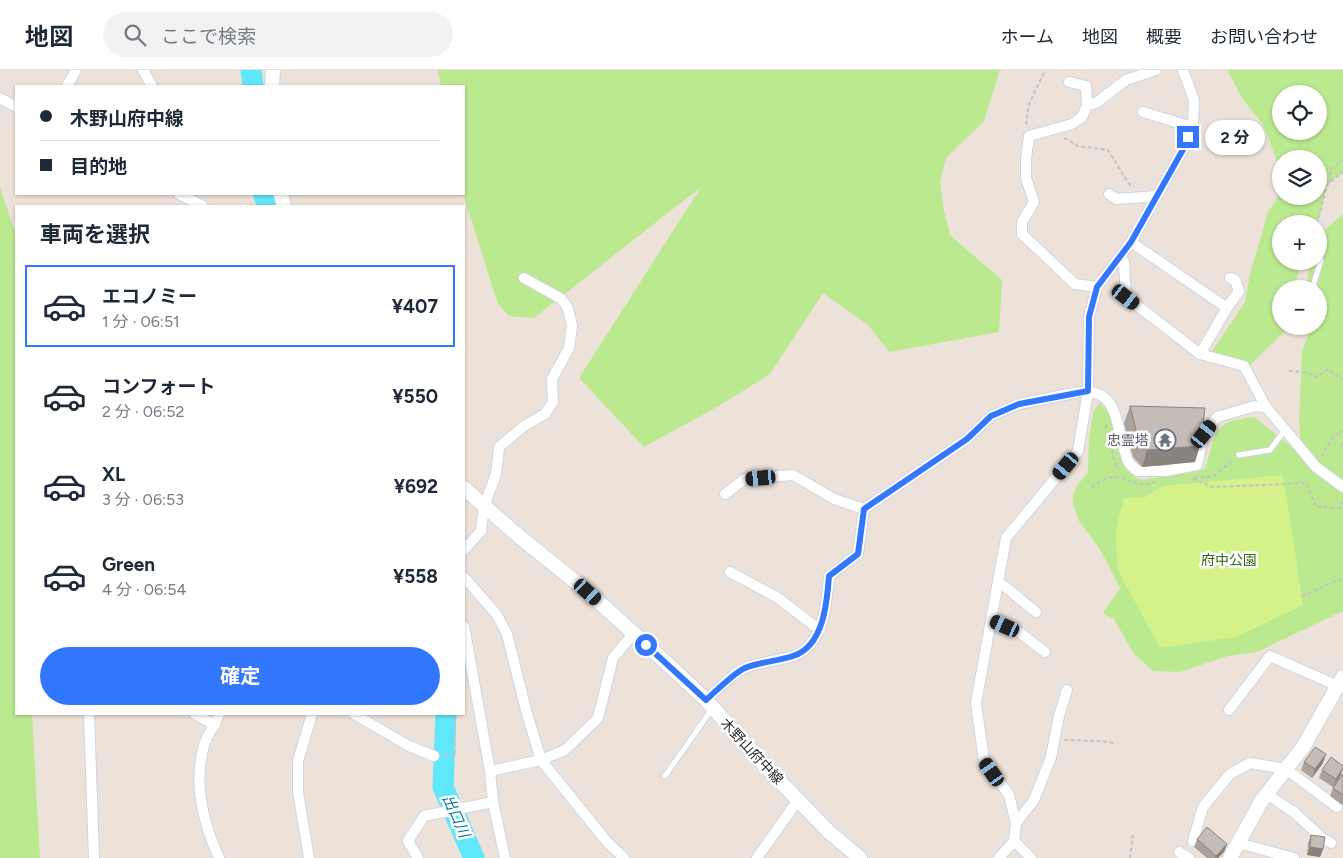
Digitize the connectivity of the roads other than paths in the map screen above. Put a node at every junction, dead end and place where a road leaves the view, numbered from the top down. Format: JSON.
{"nodes":[{"id":1,"x":76,"y":70,"type":"edge"},
{"id":2,"x":143,"y":70,"type":"edge"},
{"id":3,"x":273,"y":70,"type":"edge"},
{"id":4,"x":1156,"y":70,"type":"edge"},
{"id":5,"x":1183,"y":70,"type":"edge"},
{"id":6,"x":1069,"y":82,"type":"dead end"},
{"id":7,"x":68,"y":85,"type":"edge"},
{"id":8,"x":151,"y":85,"type":"edge"},
{"id":9,"x":272,"y":85,"type":"edge"},
{"id":10,"x":0,"y":98,"type":"edge"},
{"id":11,"x":1087,"y":105,"type":"junction"},
{"id":12,"x":15,"y":106,"type":"edge"},
{"id":13,"x":1143,"y":112,"type":"dead end"},
{"id":14,"x":1192,"y":127,"type":"junction"},
{"id":15,"x":1109,"y":194,"type":"dead end"},
{"id":16,"x":181,"y":195,"type":"edge"},
{"id":17,"x":1157,"y":196,"type":"junction"},
{"id":18,"x":201,"y":205,"type":"edge"},
{"id":19,"x":1131,"y":242,"type":"junction"},
{"id":20,"x":1118,"y":259,"type":"junction"},
{"id":21,"x":524,"y":278,"type":"dead end"},
{"id":22,"x":1230,"y":278,"type":"dead end"},
{"id":23,"x":1097,"y":287,"type":"junction"},
{"id":24,"x":1226,"y":308,"type":"junction"},
{"id":25,"x":1200,"y":354,"type":"junction"},
{"id":26,"x":1088,"y":391,"type":"junction"},
{"id":27,"x":1266,"y":407,"type":"junction"},
{"id":28,"x":1285,"y":429,"type":"junction"},
{"id":29,"x":1239,"y":455,"type":"road end"},
{"id":30,"x":1343,"y":487,"type":"edge"},
{"id":31,"x":465,"y":489,"type":"edge"},
{"id":32,"x":725,"y":494,"type":"dead end"},
{"id":33,"x":484,"y":506,"type":"junction"},
{"id":34,"x":864,"y":509,"type":"junction"},
{"id":35,"x":465,"y":549,"type":"edge"},
{"id":36,"x":730,"y":572,"type":"dead end"},
{"id":37,"x":465,"y":578,"type":"edge"},
{"id":38,"x":998,"y":581,"type":"junction"},
{"id":39,"x":1036,"y":612,"type":"dead end"},
{"id":40,"x":991,"y":620,"type":"junction"},
{"id":41,"x":820,"y":630,"type":"junction"},
{"id":42,"x":465,"y":632,"type":"edge"},
{"id":43,"x":634,"y":633,"type":"junction"},
{"id":44,"x":1045,"y":652,"type":"dead end"},
{"id":45,"x":1341,"y":682,"type":"edge"},
{"id":46,"x":1067,"y":690,"type":"dead end"},
{"id":47,"x":709,"y":704,"type":"junction"},
{"id":48,"x":1229,"y":710,"type":"dead end"},
{"id":49,"x":89,"y":715,"type":"edge"},
{"id":50,"x":197,"y":715,"type":"edge"},
{"id":51,"x":219,"y":715,"type":"edge"},
{"id":52,"x":312,"y":715,"type":"edge"},
{"id":53,"x":356,"y":715,"type":"edge"},
{"id":54,"x":215,"y":725,"type":"junction"},
{"id":55,"x":434,"y":756,"type":"dead end"},
{"id":56,"x":541,"y":760,"type":"junction"},
{"id":57,"x":1286,"y":769,"type":"junction"},
{"id":58,"x":490,"y":771,"type":"junction"},
{"id":59,"x":665,"y":776,"type":"dead end"},
{"id":60,"x":1267,"y":794,"type":"junction"},
{"id":61,"x":798,"y":800,"type":"junction"},
{"id":62,"x":493,"y":802,"type":"junction"},
{"id":63,"x":1337,"y":806,"type":"dead end"},
{"id":64,"x":1016,"y":822,"type":"junction"},
{"id":65,"x":1014,"y":841,"type":"junction"},
{"id":66,"x":1193,"y":841,"type":"dead end"},
{"id":67,"x":1331,"y":842,"type":"dead end"},
{"id":68,"x":1238,"y":843,"type":"junction"},
{"id":69,"x":94,"y":858,"type":"edge"},
{"id":70,"x":219,"y":858,"type":"edge"},
{"id":71,"x":309,"y":858,"type":"edge"},
{"id":72,"x":418,"y":858,"type":"edge"},
{"id":73,"x":505,"y":858,"type":"edge"},
{"id":74,"x":624,"y":858,"type":"edge"},
{"id":75,"x":757,"y":858,"type":"edge"},
{"id":76,"x":860,"y":858,"type":"edge"},
{"id":77,"x":999,"y":858,"type":"edge"},
{"id":78,"x":1030,"y":858,"type":"edge"},
{"id":79,"x":1230,"y":858,"type":"edge"},
{"id":80,"x":1294,"y":858,"type":"edge"}],
"edges":[{"from":1,"to":7,"type":"street"},
{"from":2,"to":8,"type":"street"},
{"from":3,"to":9,"type":"main road"},
{"from":4,"to":11,"type":"street"},
{"from":5,"to":14,"type":"street"},
{"from":6,"to":11,"type":"street"},
{"from":10,"to":12,"type":"street"},
{"from":11,"to":23,"type":"street"},
{"from":13,"to":14,"type":"street"},
{"from":14,"to":17,"type":"street"},
{"from":15,"to":17,"type":"street"},
{"from":16,"to":18,"type":"street"},
{"from":17,"to":19,"type":"street"},
{"from":19,"to":20,"type":"street"},
{"from":19,"to":24,"type":"street"},
{"from":20,"to":23,"type":"street"},
{"from":20,"to":25,"type":"street"},
{"from":21,"to":33,"type":"street"},
{"from":22,"to":24,"type":"street"},
{"from":23,"to":26,"type":"street"},
{"from":24,"to":25,"type":"street"},
{"from":25,"to":27,"type":"street"},
{"from":26,"to":27,"type":"street"},
{"from":26,"to":34,"type":"street"},
{"from":26,"to":38,"type":"street"},
{"from":27,"to":28,"type":"street"},
{"from":28,"to":29,"type":"lane"},
{"from":28,"to":30,"type":"street"},
{"from":31,"to":33,"type":"main road","name":"木野山府中線"},
{"from":32,"to":34,"type":"street"},
{"from":33,"to":35,"type":"street"},
{"from":33,"to":43,"type":"main road","name":"木野山府中線"},
{"from":34,"to":41,"type":"street"},
{"from":36,"to":41,"type":"street"},
{"from":37,"to":56,"type":"street"},
{"from":38,"to":39,"type":"street"},
{"from":38,"to":40,"type":"street"},
{"from":40,"to":44,"type":"street"},
{"from":40,"to":64,"type":"street"},
{"from":41,"to":47,"type":"street"},
{"from":42,"to":58,"type":"street"},
{"from":43,"to":47,"type":"main road","name":"木野山府中線"},
{"from":43,"to":56,"type":"street"},
{"from":45,"to":48,"type":"street"},
{"from":45,"to":57,"type":"main road"},
{"from":46,"to":64,"type":"street"},
{"from":47,"to":59,"type":"lane"},
{"from":47,"to":61,"type":"main road","name":"木野山府中線"},
{"from":49,"to":69,"type":"street"},
{"from":50,"to":54,"type":"street"},
{"from":51,"to":54,"type":"street"},
{"from":52,"to":71,"type":"street"},
{"from":53,"to":55,"type":"street"},
{"from":54,"to":70,"type":"street"},
{"from":56,"to":58,"type":"street"},
{"from":56,"to":74,"type":"street"},
{"from":57,"to":60,"type":"main road"},
{"from":57,"to":63,"type":"street"},
{"from":57,"to":66,"type":"street"},
{"from":58,"to":62,"type":"street"},
{"from":60,"to":67,"type":"street"},
{"from":60,"to":68,"type":"main road"},
{"from":61,"to":75,"type":"street"},
{"from":61,"to":76,"type":"main road","name":"木野山府中線"},
{"from":62,"to":72,"type":"street"},
{"from":62,"to":73,"type":"street"},
{"from":64,"to":65,"type":"street"},
{"from":65,"to":77,"type":"street"},
{"from":65,"to":78,"type":"street"},
{"from":68,"to":79,"type":"main road"},
{"from":68,"to":80,"type":"street"}]}
